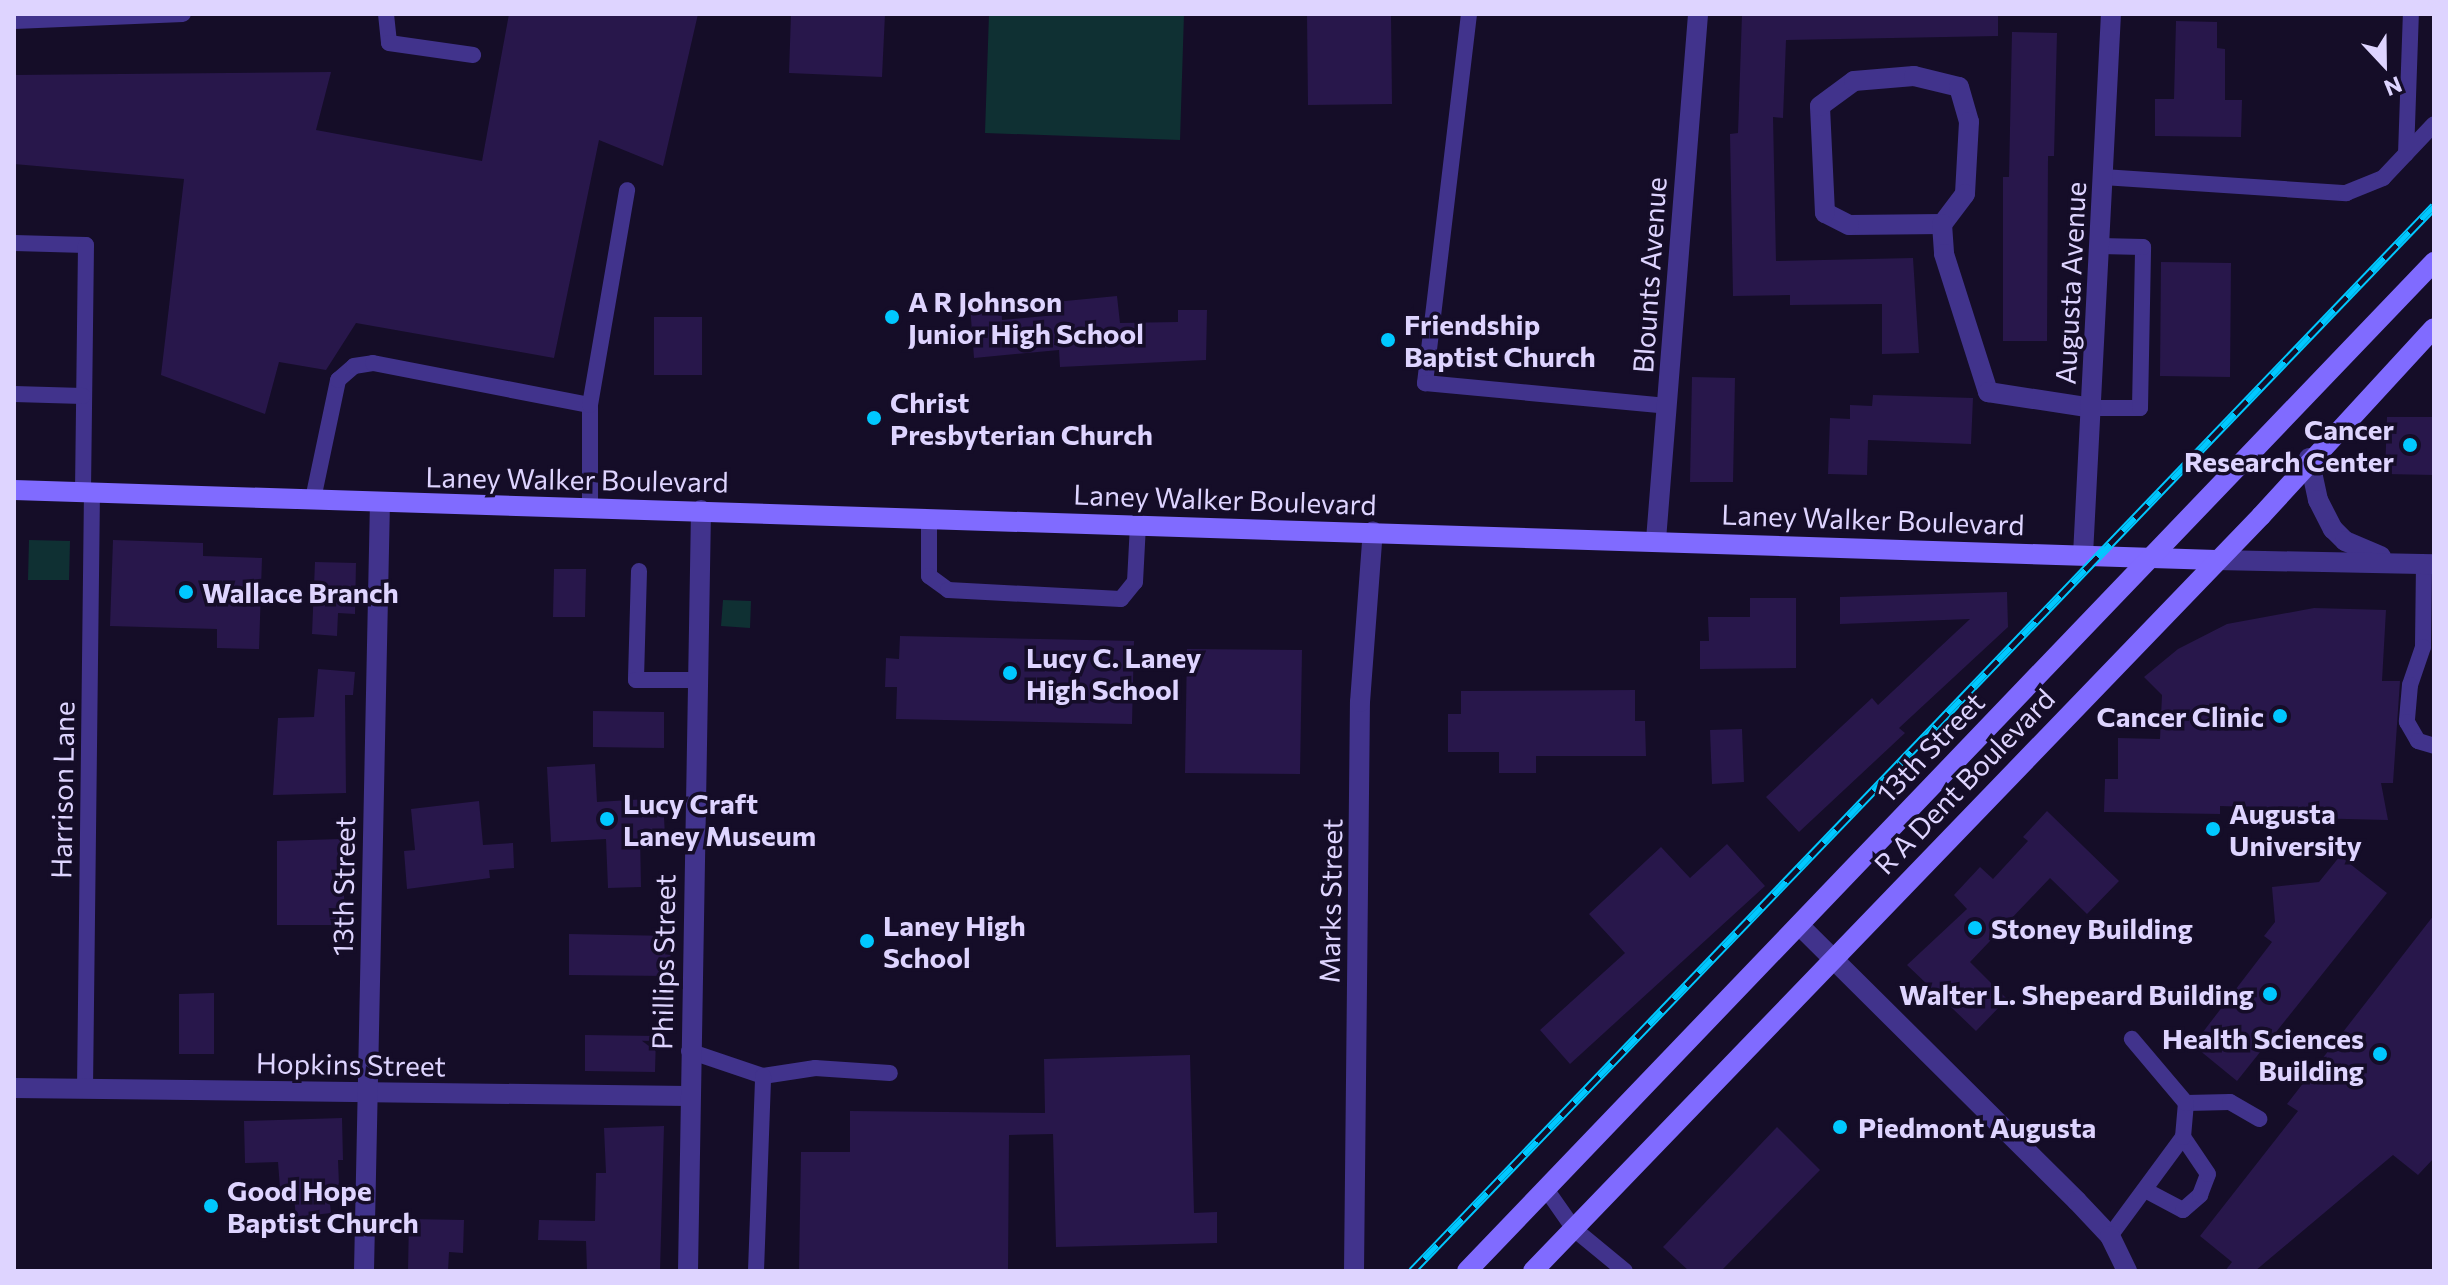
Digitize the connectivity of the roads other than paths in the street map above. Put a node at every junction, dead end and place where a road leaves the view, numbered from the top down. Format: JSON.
{"nodes":[{"id":1,"x":183,"y":14,"type":"edge"},
{"id":2,"x":386,"y":14,"type":"edge"},
{"id":3,"x":1469,"y":14,"type":"edge"},
{"id":4,"x":1698,"y":14,"type":"edge"},
{"id":5,"x":2111,"y":14,"type":"edge"},
{"id":6,"x":2411,"y":14,"type":"edge"},
{"id":7,"x":14,"y":21,"type":"edge"},
{"id":8,"x":473,"y":55,"type":"dead end"},
{"id":9,"x":2434,"y":124,"type":"edge"},
{"id":10,"x":2406,"y":154,"type":"junction"},
{"id":11,"x":2103,"y":177,"type":"junction"},
{"id":12,"x":627,"y":190,"type":"dead end"},
{"id":13,"x":1942,"y":224,"type":"junction"},
{"id":14,"x":14,"y":243,"type":"edge"},
{"id":15,"x":2100,"y":246,"type":"junction"},
{"id":16,"x":2434,"y":262,"type":"edge"},
{"id":17,"x":2434,"y":328,"type":"edge"},
{"id":18,"x":14,"y":394,"type":"edge"},
{"id":19,"x":83,"y":396,"type":"junction"},
{"id":20,"x":590,"y":405,"type":"junction"},
{"id":21,"x":1667,"y":406,"type":"junction"},
{"id":22,"x":2092,"y":408,"type":"junction"},
{"id":23,"x":2309,"y":458,"type":"junction"},
{"id":24,"x":14,"y":490,"type":"edge"},
{"id":25,"x":88,"y":492,"type":"junction"},
{"id":26,"x":313,"y":499,"type":"junction"},
{"id":27,"x":380,"y":502,"type":"junction"},
{"id":28,"x":590,"y":508,"type":"junction"},
{"id":29,"x":701,"y":510,"type":"junction"},
{"id":30,"x":929,"y":518,"type":"junction"},
{"id":31,"x":1138,"y":524,"type":"junction"},
{"id":32,"x":1373,"y":531,"type":"junction"},
{"id":33,"x":1656,"y":540,"type":"junction"},
{"id":34,"x":2083,"y":555,"type":"junction"},
{"id":35,"x":2152,"y":557,"type":"junction"},
{"id":36,"x":2216,"y":560,"type":"junction"},
{"id":37,"x":2392,"y":560,"type":"junction"},
{"id":38,"x":2429,"y":564,"type":"edge"},
{"id":39,"x":639,"y":571,"type":"dead end"},
{"id":40,"x":2429,"y":648,"type":"edge"},
{"id":41,"x":697,"y":680,"type":"junction"},
{"id":42,"x":2434,"y":746,"type":"edge"},
{"id":43,"x":1799,"y":925,"type":"junction"},
{"id":44,"x":1832,"y":958,"type":"junction"},
{"id":45,"x":2132,"y":1039,"type":"dead end"},
{"id":46,"x":689,"y":1051,"type":"junction"},
{"id":47,"x":890,"y":1073,"type":"dead end"},
{"id":48,"x":763,"y":1076,"type":"junction"},
{"id":49,"x":14,"y":1088,"type":"edge"},
{"id":50,"x":85,"y":1089,"type":"junction"},
{"id":51,"x":367,"y":1092,"type":"junction"},
{"id":52,"x":688,"y":1096,"type":"junction"},
{"id":53,"x":2186,"y":1103,"type":"junction"},
{"id":54,"x":2260,"y":1119,"type":"dead end"},
{"id":55,"x":2183,"y":1137,"type":"junction"},
{"id":56,"x":1546,"y":1189,"type":"junction"},
{"id":57,"x":2145,"y":1190,"type":"junction"},
{"id":58,"x":1574,"y":1229,"type":"junction"},
{"id":59,"x":2110,"y":1236,"type":"junction"},
{"id":60,"x":364,"y":1271,"type":"edge"},
{"id":61,"x":688,"y":1271,"type":"edge"},
{"id":62,"x":756,"y":1271,"type":"edge"},
{"id":63,"x":1354,"y":1271,"type":"edge"},
{"id":64,"x":1467,"y":1271,"type":"edge"},
{"id":65,"x":1533,"y":1271,"type":"edge"},
{"id":66,"x":1625,"y":1271,"type":"edge"},
{"id":67,"x":2127,"y":1271,"type":"edge"}],
"edges":[{"from":1,"to":7,"type":"lane"},
{"from":2,"to":8,"type":"lane"},
{"from":3,"to":21,"type":"lane"},
{"from":4,"to":21,"type":"street","name":"Blounts Avenue"},
{"from":5,"to":11,"type":"street","name":"Augusta Avenue"},
{"from":6,"to":10,"type":"lane"},
{"from":9,"to":10,"type":"lane"},
{"from":10,"to":11,"type":"lane"},
{"from":11,"to":15,"type":"street","name":"Augusta Avenue"},
{"from":12,"to":20,"type":"lane"},
{"from":13,"to":13,"type":"street"},
{"from":13,"to":22,"type":"street"},
{"from":14,"to":19,"type":"lane","name":"Harrison Lane"},
{"from":15,"to":22,"type":"street","name":"Augusta Avenue"},
{"from":15,"to":22,"type":"lane"},
{"from":16,"to":35,"type":"main road","name":"13th Street"},
{"from":17,"to":23,"type":"main road","name":"R A Dent Boulevard"},
{"from":18,"to":19,"type":"lane"},
{"from":19,"to":25,"type":"lane","name":"Harrison Lane"},
{"from":20,"to":26,"type":"lane"},
{"from":20,"to":28,"type":"lane"},
{"from":21,"to":33,"type":"street","name":"Blounts Avenue"},
{"from":22,"to":34,"type":"street","name":"Augusta Avenue"},
{"from":23,"to":36,"type":"main road","name":"R A Dent Boulevard"},
{"from":23,"to":37,"type":"street"},
{"from":24,"to":25,"type":"main road","name":"Laney Walker Boulevard"},
{"from":25,"to":26,"type":"main road","name":"Laney Walker Boulevard"},
{"from":25,"to":50,"type":"lane","name":"Harrison Lane"},
{"from":26,"to":27,"type":"main road","name":"Laney Walker Boulevard"},
{"from":27,"to":28,"type":"main road","name":"Laney Walker Boulevard"},
{"from":27,"to":51,"type":"street","name":"13th Street"},
{"from":28,"to":29,"type":"main road","name":"Laney Walker Boulevard"},
{"from":29,"to":30,"type":"main road","name":"Laney Walker Boulevard"},
{"from":29,"to":41,"type":"street","name":"Phillips Street"},
{"from":30,"to":31,"type":"main road","name":"Laney Walker Boulevard"},
{"from":30,"to":31,"type":"lane"},
{"from":31,"to":32,"type":"main road","name":"Laney Walker Boulevard"},
{"from":32,"to":33,"type":"main road","name":"Laney Walker Boulevard"},
{"from":32,"to":63,"type":"street","name":"Marks Street"},
{"from":33,"to":34,"type":"main road","name":"Laney Walker Boulevard"},
{"from":34,"to":35,"type":"main road","name":"Laney Walker Boulevard"},
{"from":35,"to":36,"type":"main road","name":"Laney Walker Boulevard"},
{"from":35,"to":43,"type":"main road","name":"13th Street"},
{"from":36,"to":37,"type":"street","name":"Laney Walker Boulevard"},
{"from":36,"to":44,"type":"main road","name":"R A Dent Boulevard"},
{"from":37,"to":38,"type":"street","name":"Laney Walker Boulevard"},
{"from":38,"to":40,"type":"lane"},
{"from":39,"to":41,"type":"lane"},
{"from":40,"to":42,"type":"lane"},
{"from":41,"to":46,"type":"street","name":"Phillips Street"},
{"from":43,"to":44,"type":"street"},
{"from":43,"to":56,"type":"main road","name":"13th Street"},
{"from":44,"to":58,"type":"main road","name":"R A Dent Boulevard"},
{"from":44,"to":59,"type":"street"},
{"from":45,"to":53,"type":"lane"},
{"from":46,"to":48,"type":"lane"},
{"from":46,"to":52,"type":"street","name":"Phillips Street"},
{"from":47,"to":48,"type":"lane"},
{"from":48,"to":62,"type":"lane"},
{"from":49,"to":50,"type":"street","name":"Hopkins Street"},
{"from":50,"to":51,"type":"street","name":"Hopkins Street"},
{"from":51,"to":52,"type":"street","name":"Hopkins Street"},
{"from":51,"to":60,"type":"street","name":"13th Street"},
{"from":52,"to":61,"type":"street","name":"Phillips Street"},
{"from":53,"to":54,"type":"lane"},
{"from":53,"to":55,"type":"lane"},
{"from":55,"to":57,"type":"lane"},
{"from":55,"to":57,"type":"lane"},
{"from":56,"to":58,"type":"lane"},
{"from":56,"to":64,"type":"main road","name":"13th Street"},
{"from":57,"to":59,"type":"lane"},
{"from":58,"to":65,"type":"main road","name":"R A Dent Boulevard"},
{"from":58,"to":66,"type":"lane"},
{"from":59,"to":67,"type":"street"}]}
